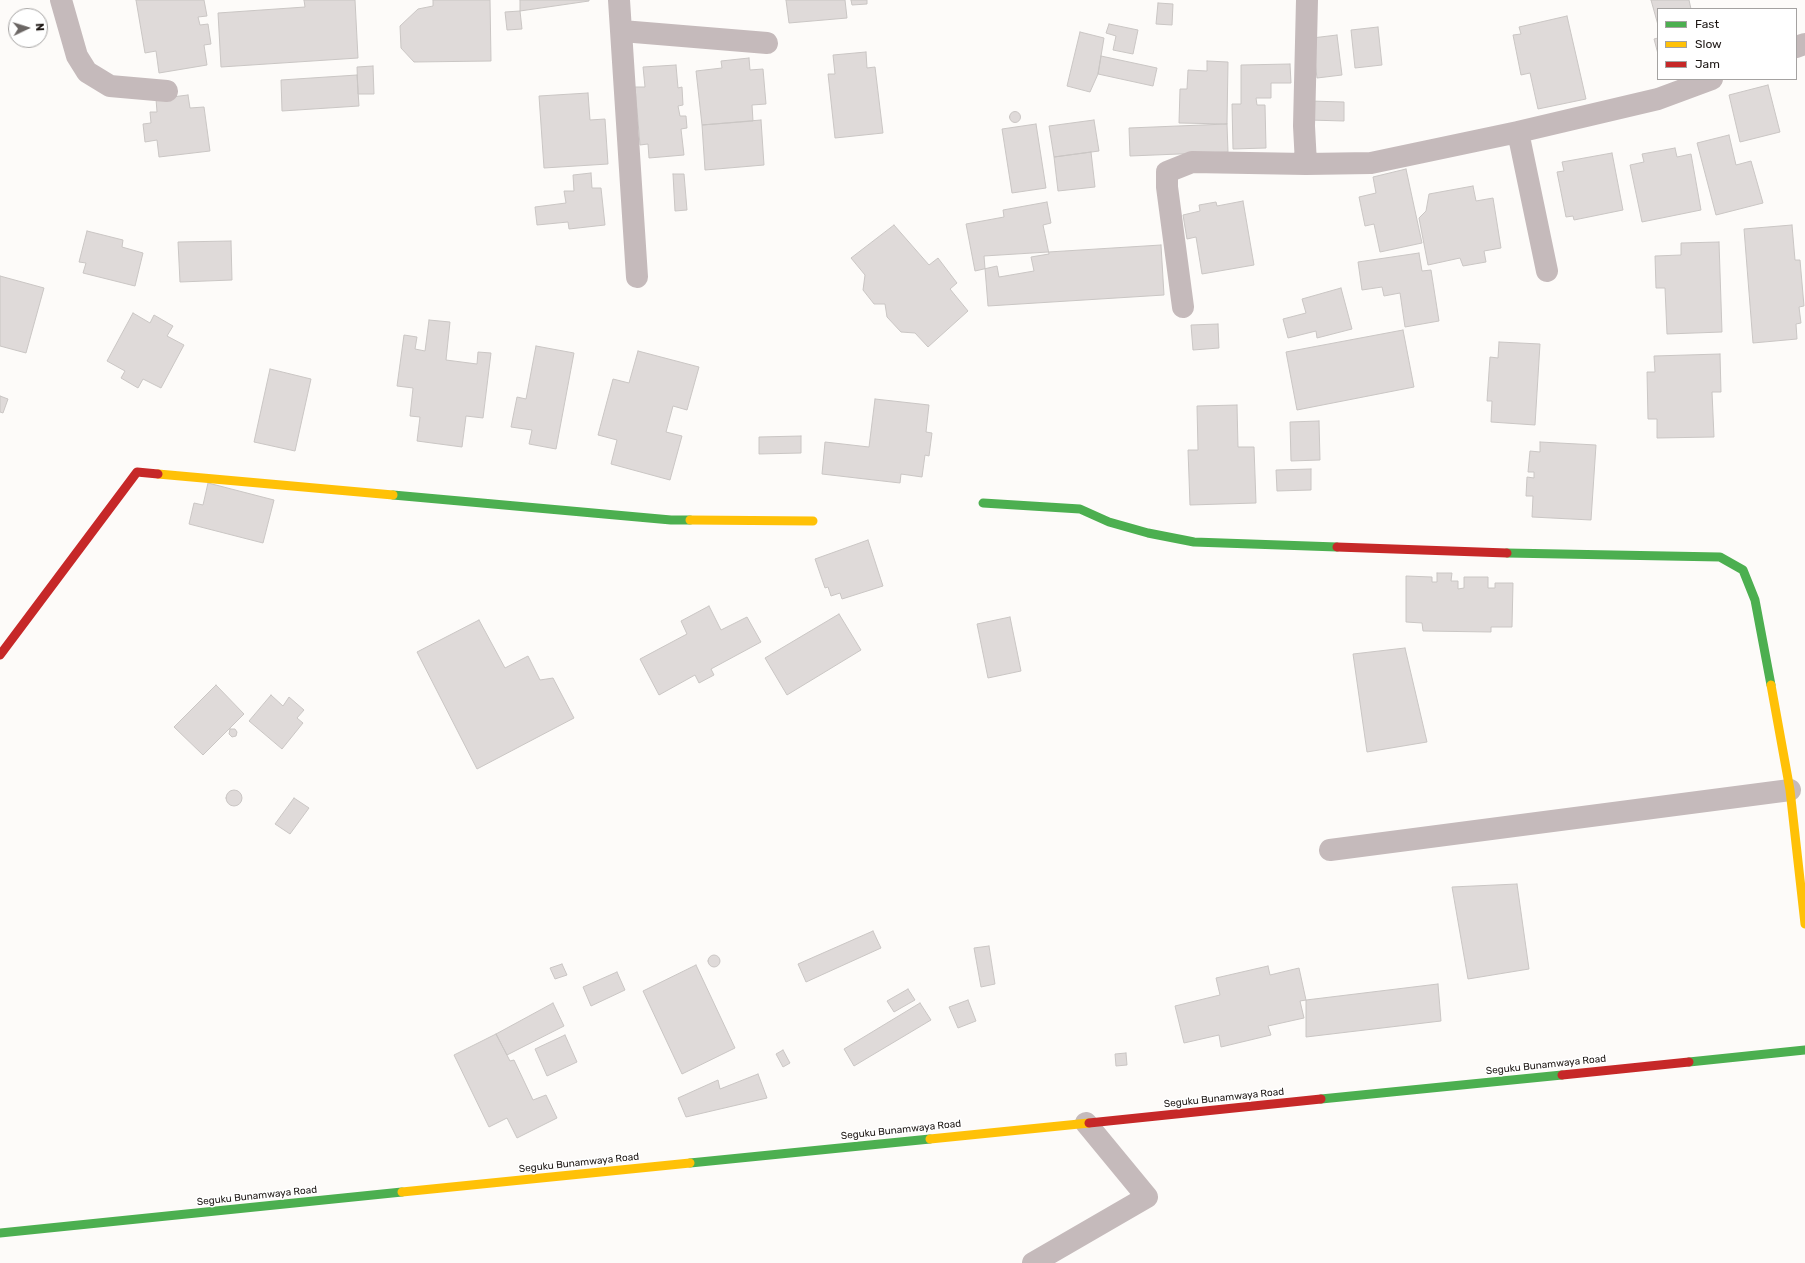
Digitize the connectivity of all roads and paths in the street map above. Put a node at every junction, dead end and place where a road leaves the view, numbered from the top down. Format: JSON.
{"nodes":[{"id":1,"x":61,"y":0,"type":"edge"},
{"id":2,"x":619,"y":0,"type":"edge"},
{"id":3,"x":1307,"y":0,"type":"edge"},
{"id":4,"x":622,"y":31,"type":"junction"},
{"id":5,"x":767,"y":43,"type":"dead end"},
{"id":6,"x":1709,"y":80,"type":"edge"},
{"id":7,"x":167,"y":91,"type":"dead end"},
{"id":8,"x":1518,"y":132,"type":"junction"},
{"id":9,"x":1306,"y":164,"type":"junction"},
{"id":10,"x":1547,"y":271,"type":"dead end"},
{"id":11,"x":637,"y":277,"type":"dead end"},
{"id":12,"x":1184,"y":307,"type":"dead end"},
{"id":13,"x":982,"y":503,"type":"dead end"},
{"id":14,"x":813,"y":521,"type":"dead end"},
{"id":15,"x":0,"y":655,"type":"edge"},
{"id":16,"x":1790,"y":790,"type":"junction"},
{"id":17,"x":1330,"y":850,"type":"dead end"},
{"id":18,"x":1805,"y":924,"type":"edge"},
{"id":19,"x":1805,"y":1050,"type":"edge"},
{"id":20,"x":1086,"y":1123,"type":"junction"},
{"id":21,"x":0,"y":1233,"type":"edge"},
{"id":22,"x":1033,"y":1263,"type":"edge"}],
"edges":[{"from":1,"to":7,"type":"street"},
{"from":2,"to":4,"type":"street"},
{"from":3,"to":9,"type":"street"},
{"from":4,"to":5,"type":"street"},
{"from":4,"to":11,"type":"street"},
{"from":6,"to":8,"type":"street"},
{"from":8,"to":9,"type":"street"},
{"from":8,"to":10,"type":"street"},
{"from":9,"to":12,"type":"street"},
{"from":13,"to":16,"type":"street"},
{"from":14,"to":15,"type":"street"},
{"from":16,"to":17,"type":"street"},
{"from":16,"to":18,"type":"street"},
{"from":19,"to":20,"type":"street","name":"Seguku Bunamwaya Road"},
{"from":20,"to":21,"type":"street","name":"Seguku Bunamwaya Road"},
{"from":20,"to":22,"type":"street"}]}
